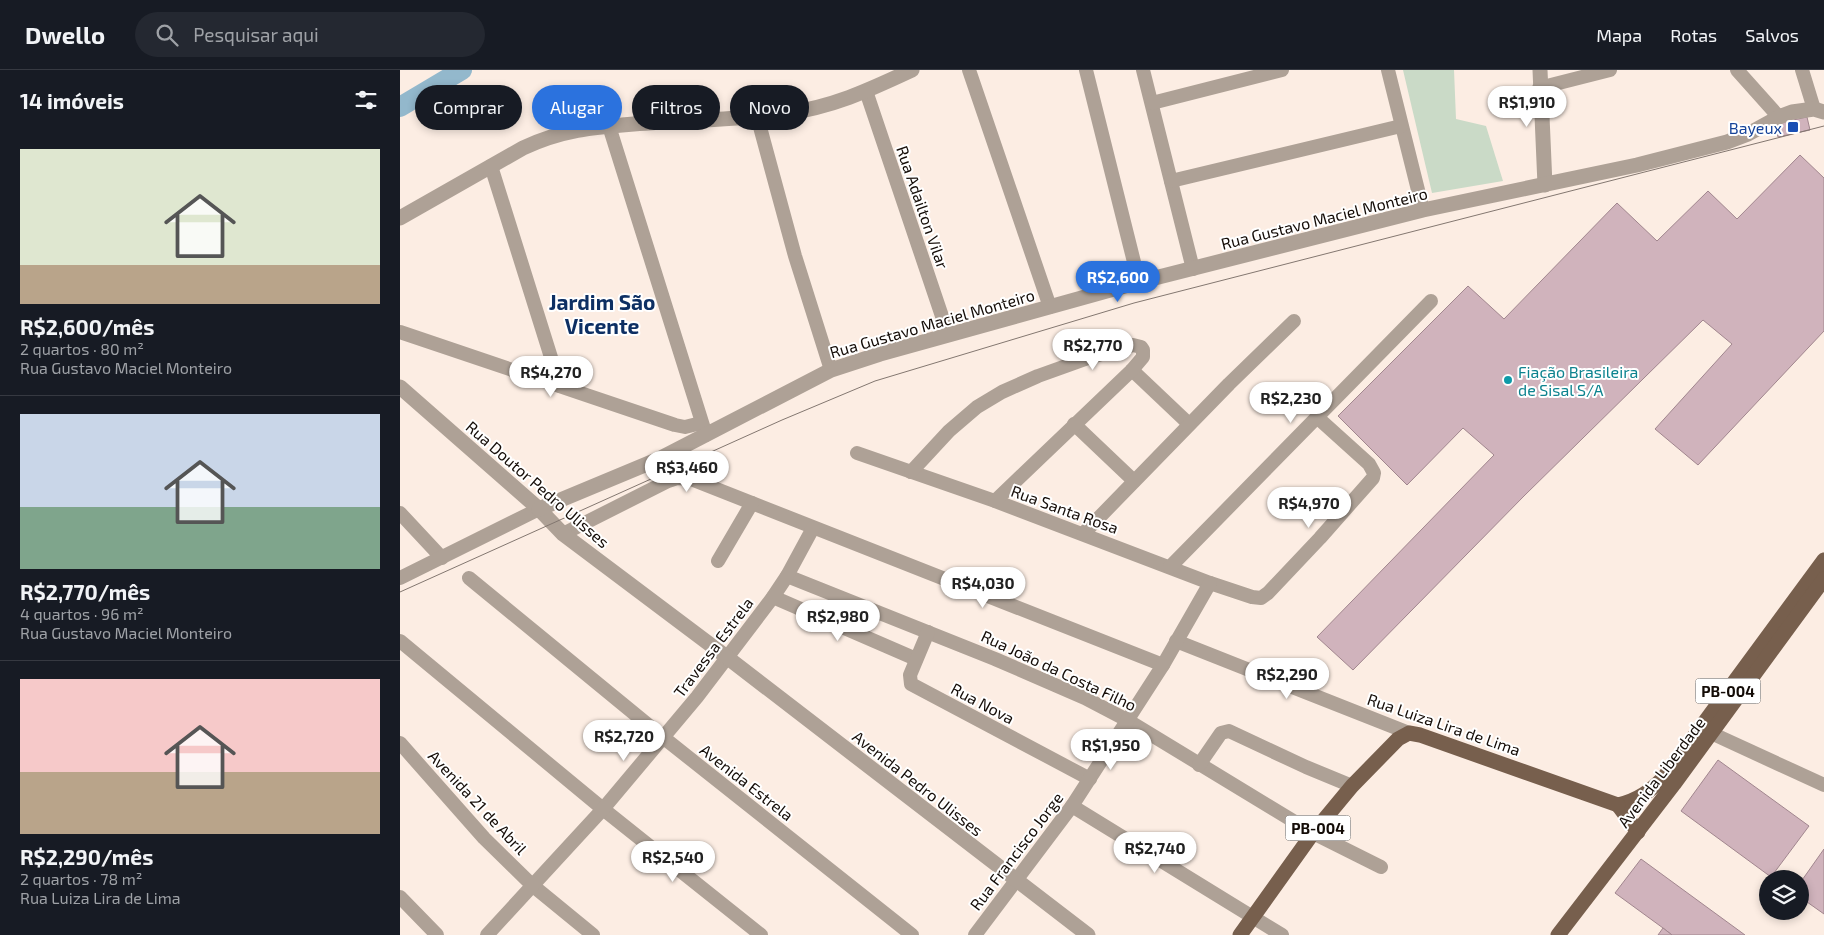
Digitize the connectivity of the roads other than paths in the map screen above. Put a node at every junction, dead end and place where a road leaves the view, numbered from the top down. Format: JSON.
{"nodes":[{"id":1,"x":912,"y":70,"type":"edge"},
{"id":2,"x":969,"y":70,"type":"edge"},
{"id":3,"x":1086,"y":70,"type":"edge"},
{"id":4,"x":1143,"y":70,"type":"edge"},
{"id":5,"x":1282,"y":70,"type":"edge"},
{"id":6,"x":1388,"y":70,"type":"edge"},
{"id":7,"x":1540,"y":70,"type":"edge"},
{"id":8,"x":1610,"y":70,"type":"edge"},
{"id":9,"x":1737,"y":70,"type":"edge"},
{"id":10,"x":1802,"y":70,"type":"edge"},
{"id":11,"x":1540,"y":88,"type":"junction"},
{"id":12,"x":866,"y":91,"type":"junction"},
{"id":13,"x":1152,"y":103,"type":"junction"},
{"id":14,"x":809,"y":109,"type":"edge"},
{"id":15,"x":1819,"y":110,"type":"edge"},
{"id":16,"x":1779,"y":117,"type":"junction"},
{"id":17,"x":730,"y":118,"type":"edge"},
{"id":18,"x":622,"y":125,"type":"edge"},
{"id":19,"x":1401,"y":126,"type":"junction"},
{"id":20,"x":582,"y":130,"type":"edge"},
{"id":21,"x":610,"y":130,"type":"edge"},
{"id":22,"x":761,"y":130,"type":"edge"},
{"id":23,"x":491,"y":166,"type":"junction"},
{"id":24,"x":1172,"y":181,"type":"junction"},
{"id":25,"x":1545,"y":185,"type":"junction"},
{"id":26,"x":1423,"y":210,"type":"junction"},
{"id":27,"x":400,"y":218,"type":"edge"},
{"id":28,"x":1193,"y":269,"type":"junction"},
{"id":29,"x":1139,"y":282,"type":"junction"},
{"id":30,"x":1431,"y":301,"type":"dead end"},
{"id":31,"x":1050,"y":307,"type":"junction"},
{"id":32,"x":1294,"y":320,"type":"dead end"},
{"id":33,"x":400,"y":332,"type":"edge"},
{"id":34,"x":948,"y":334,"type":"junction"},
{"id":35,"x":831,"y":370,"type":"junction"},
{"id":36,"x":1132,"y":370,"type":"junction"},
{"id":37,"x":560,"y":386,"type":"junction"},
{"id":38,"x":402,"y":393,"type":"edge"},
{"id":39,"x":1318,"y":418,"type":"junction"},
{"id":40,"x":1074,"y":424,"type":"junction"},
{"id":41,"x":1189,"y":424,"type":"junction"},
{"id":42,"x":703,"y":429,"type":"junction"},
{"id":43,"x":857,"y":453,"type":"dead end"},
{"id":44,"x":911,"y":472,"type":"junction"},
{"id":45,"x":1134,"y":481,"type":"junction"},
{"id":46,"x":995,"y":502,"type":"junction"},
{"id":47,"x":752,"y":503,"type":"junction"},
{"id":48,"x":539,"y":509,"type":"junction"},
{"id":49,"x":400,"y":513,"type":"edge"},
{"id":50,"x":813,"y":528,"type":"junction"},
{"id":51,"x":563,"y":534,"type":"junction"},
{"id":52,"x":1083,"y":534,"type":"junction"},
{"id":53,"x":442,"y":558,"type":"junction"},
{"id":54,"x":1824,"y":560,"type":"edge"},
{"id":55,"x":718,"y":561,"type":"dead end"},
{"id":56,"x":1170,"y":567,"type":"junction"},
{"id":57,"x":787,"y":576,"type":"junction"},
{"id":58,"x":400,"y":578,"type":"edge"},
{"id":59,"x":469,"y":578,"type":"dead end"},
{"id":60,"x":1824,"y":579,"type":"edge"},
{"id":61,"x":1210,"y":583,"type":"junction"},
{"id":62,"x":773,"y":597,"type":"junction"},
{"id":63,"x":928,"y":632,"type":"junction"},
{"id":64,"x":400,"y":641,"type":"edge"},
{"id":65,"x":1176,"y":641,"type":"junction"},
{"id":66,"x":728,"y":658,"type":"junction"},
{"id":67,"x":916,"y":659,"type":"junction"},
{"id":68,"x":1163,"y":665,"type":"junction"},
{"id":69,"x":1127,"y":720,"type":"junction"},
{"id":70,"x":1409,"y":733,"type":"junction"},
{"id":71,"x":1711,"y":733,"type":"junction"},
{"id":72,"x":664,"y":738,"type":"junction"},
{"id":73,"x":400,"y":743,"type":"edge"},
{"id":74,"x":1199,"y":765,"type":"junction"},
{"id":75,"x":1090,"y":779,"type":"junction"},
{"id":76,"x":1824,"y":784,"type":"edge"},
{"id":77,"x":1352,"y":786,"type":"junction"},
{"id":78,"x":1618,"y":805,"type":"junction"},
{"id":79,"x":1072,"y":806,"type":"junction"},
{"id":80,"x":603,"y":809,"type":"junction"},
{"id":81,"x":1638,"y":832,"type":"junction"},
{"id":82,"x":1313,"y":833,"type":"junction"},
{"id":83,"x":1381,"y":867,"type":"dead end"},
{"id":84,"x":1016,"y":881,"type":"junction"},
{"id":85,"x":532,"y":885,"type":"junction"},
{"id":86,"x":400,"y":897,"type":"edge"},
{"id":87,"x":1254,"y":918,"type":"junction"},
{"id":88,"x":437,"y":935,"type":"edge"},
{"id":89,"x":487,"y":935,"type":"edge"},
{"id":90,"x":593,"y":935,"type":"edge"},
{"id":91,"x":761,"y":935,"type":"edge"},
{"id":92,"x":912,"y":935,"type":"edge"},
{"id":93,"x":975,"y":935,"type":"edge"},
{"id":94,"x":1088,"y":935,"type":"edge"},
{"id":95,"x":1240,"y":935,"type":"edge"},
{"id":96,"x":1282,"y":935,"type":"edge"},
{"id":97,"x":1558,"y":935,"type":"edge"}],
"edges":[{"from":1,"to":12,"type":"street"},
{"from":2,"to":31,"type":"street"},
{"from":3,"to":29,"type":"street"},
{"from":4,"to":13,"type":"street"},
{"from":5,"to":13,"type":"street"},
{"from":6,"to":19,"type":"street"},
{"from":7,"to":11,"type":"street"},
{"from":8,"to":11,"type":"street"},
{"from":9,"to":16,"type":"street"},
{"from":10,"to":15,"type":"street"},
{"from":11,"to":25,"type":"street"},
{"from":12,"to":14,"type":"street"},
{"from":12,"to":34,"type":"street","name":"Rua Adailton Vilar"},
{"from":13,"to":24,"type":"street"},
{"from":15,"to":16,"type":"street","name":"Rua Gustavo Maciel Monteiro"},
{"from":16,"to":25,"type":"street","name":"Rua Gustavo Maciel Monteiro"},
{"from":17,"to":18,"type":"street"},
{"from":19,"to":24,"type":"street"},
{"from":19,"to":26,"type":"street"},
{"from":20,"to":23,"type":"street"},
{"from":21,"to":42,"type":"street"},
{"from":22,"to":35,"type":"street"},
{"from":23,"to":27,"type":"street"},
{"from":23,"to":37,"type":"street"},
{"from":24,"to":28,"type":"street"},
{"from":25,"to":26,"type":"street","name":"Rua Gustavo Maciel Monteiro"},
{"from":26,"to":28,"type":"street","name":"Rua Gustavo Maciel Monteiro"},
{"from":28,"to":29,"type":"street","name":"Rua Gustavo Maciel Monteiro"},
{"from":29,"to":31,"type":"street","name":"Rua Gustavo Maciel Monteiro"},
{"from":30,"to":39,"type":"street"},
{"from":31,"to":34,"type":"street","name":"Rua Gustavo Maciel Monteiro"},
{"from":32,"to":41,"type":"street"},
{"from":33,"to":37,"type":"street"},
{"from":34,"to":35,"type":"street","name":"Rua Gustavo Maciel Monteiro"},
{"from":35,"to":42,"type":"street","name":"Rua Gustavo Maciel Monteiro"},
{"from":36,"to":40,"type":"street"},
{"from":36,"to":41,"type":"street"},
{"from":36,"to":44,"type":"street"},
{"from":37,"to":42,"type":"street"},
{"from":38,"to":48,"type":"street","name":"Rua Doutor Pedro Ulisses"},
{"from":39,"to":56,"type":"street"},
{"from":39,"to":61,"type":"street","name":"Rua Santa Rosa"},
{"from":40,"to":45,"type":"street"},
{"from":40,"to":46,"type":"street"},
{"from":41,"to":45,"type":"street"},
{"from":42,"to":48,"type":"street","name":"Rua Gustavo Maciel Monteiro"},
{"from":43,"to":44,"type":"street","name":"Rua Santa Rosa"},
{"from":44,"to":46,"type":"street","name":"Rua Santa Rosa"},
{"from":45,"to":52,"type":"street"},
{"from":46,"to":52,"type":"street","name":"Rua Santa Rosa"},
{"from":47,"to":50,"type":"street"},
{"from":47,"to":51,"type":"street"},
{"from":47,"to":55,"type":"street"},
{"from":48,"to":51,"type":"street","name":"Rua Doutor Pedro Ulisses"},
{"from":48,"to":53,"type":"street","name":"Rua Gustavo Maciel Monteiro"},
{"from":49,"to":53,"type":"street"},
{"from":50,"to":57,"type":"street","name":"Travessa Estrela"},
{"from":50,"to":68,"type":"street"},
{"from":51,"to":66,"type":"street","name":"Rua Doutor Pedro Ulisses"},
{"from":52,"to":56,"type":"street","name":"Rua Santa Rosa"},
{"from":53,"to":58,"type":"street","name":"Rua Gustavo Maciel Monteiro"},
{"from":54,"to":78,"type":"main road","name":"Avenida Liberdade","number":"PB-004"},
{"from":56,"to":61,"type":"street","name":"Rua Santa Rosa"},
{"from":57,"to":62,"type":"street","name":"Travessa Estrela"},
{"from":57,"to":63,"type":"street","name":"Rua João da Costa Filho"},
{"from":59,"to":72,"type":"street","name":"Avenida Estrela"},
{"from":60,"to":71,"type":"main road","name":"Avenida Liberdade","number":"PB-004"},
{"from":61,"to":65,"type":"street","name":"Rua Francisco Jorge"},
{"from":62,"to":66,"type":"street","name":"Travessa Estrela"},
{"from":62,"to":67,"type":"street"},
{"from":63,"to":67,"type":"street","name":"Rua Nova"},
{"from":63,"to":69,"type":"street","name":"Rua João da Costa Filho"},
{"from":64,"to":80,"type":"street"},
{"from":65,"to":68,"type":"street","name":"Rua Francisco Jorge"},
{"from":65,"to":70,"type":"street","name":"Rua Luiza Lira de Lima"},
{"from":66,"to":72,"type":"street","name":"Travessa Estrela"},
{"from":66,"to":84,"type":"street","name":"Avenida Pedro Ulisses"},
{"from":67,"to":75,"type":"street","name":"Rua Nova"},
{"from":68,"to":69,"type":"street","name":"Rua Francisco Jorge"},
{"from":69,"to":74,"type":"street","name":"Rua João da Costa Filho"},
{"from":69,"to":75,"type":"street","name":"Rua Francisco Jorge"},
{"from":70,"to":77,"type":"main road","number":"PB-004"},
{"from":70,"to":78,"type":"main road","name":"Rua Luiza Lira de Lima"},
{"from":71,"to":76,"type":"street"},
{"from":71,"to":81,"type":"main road","name":"Avenida Liberdade","number":"PB-004"},
{"from":72,"to":80,"type":"street","name":"Travessa Estrela"},
{"from":72,"to":92,"type":"street","name":"Avenida Estrela"},
{"from":73,"to":85,"type":"street","name":"Avenida 21 de Abril"},
{"from":74,"to":77,"type":"street"},
{"from":74,"to":82,"type":"street","name":"Rua João da Costa Filho"},
{"from":75,"to":79,"type":"street","name":"Rua Francisco Jorge"},
{"from":77,"to":82,"type":"main road","number":"PB-004"},
{"from":78,"to":81,"type":"main road"},
{"from":79,"to":84,"type":"street","name":"Rua Francisco Jorge"},
{"from":79,"to":87,"type":"street"},
{"from":80,"to":85,"type":"street","name":"Travessa Estrela"},
{"from":80,"to":91,"type":"street"},
{"from":81,"to":97,"type":"main road","name":"Avenida Liberdade","number":"PB-004"},
{"from":82,"to":83,"type":"street","name":"Rua João da Costa Filho"},
{"from":82,"to":87,"type":"main road","number":"PB-004"},
{"from":84,"to":93,"type":"street","name":"Rua Francisco Jorge"},
{"from":84,"to":94,"type":"street","name":"Avenida Pedro Ulisses"},
{"from":85,"to":89,"type":"street","name":"Travessa Estrela"},
{"from":85,"to":90,"type":"street","name":"Avenida 21 de Abril"},
{"from":86,"to":88,"type":"street"},
{"from":87,"to":95,"type":"main road","number":"PB-004"},
{"from":87,"to":96,"type":"street"}]}
